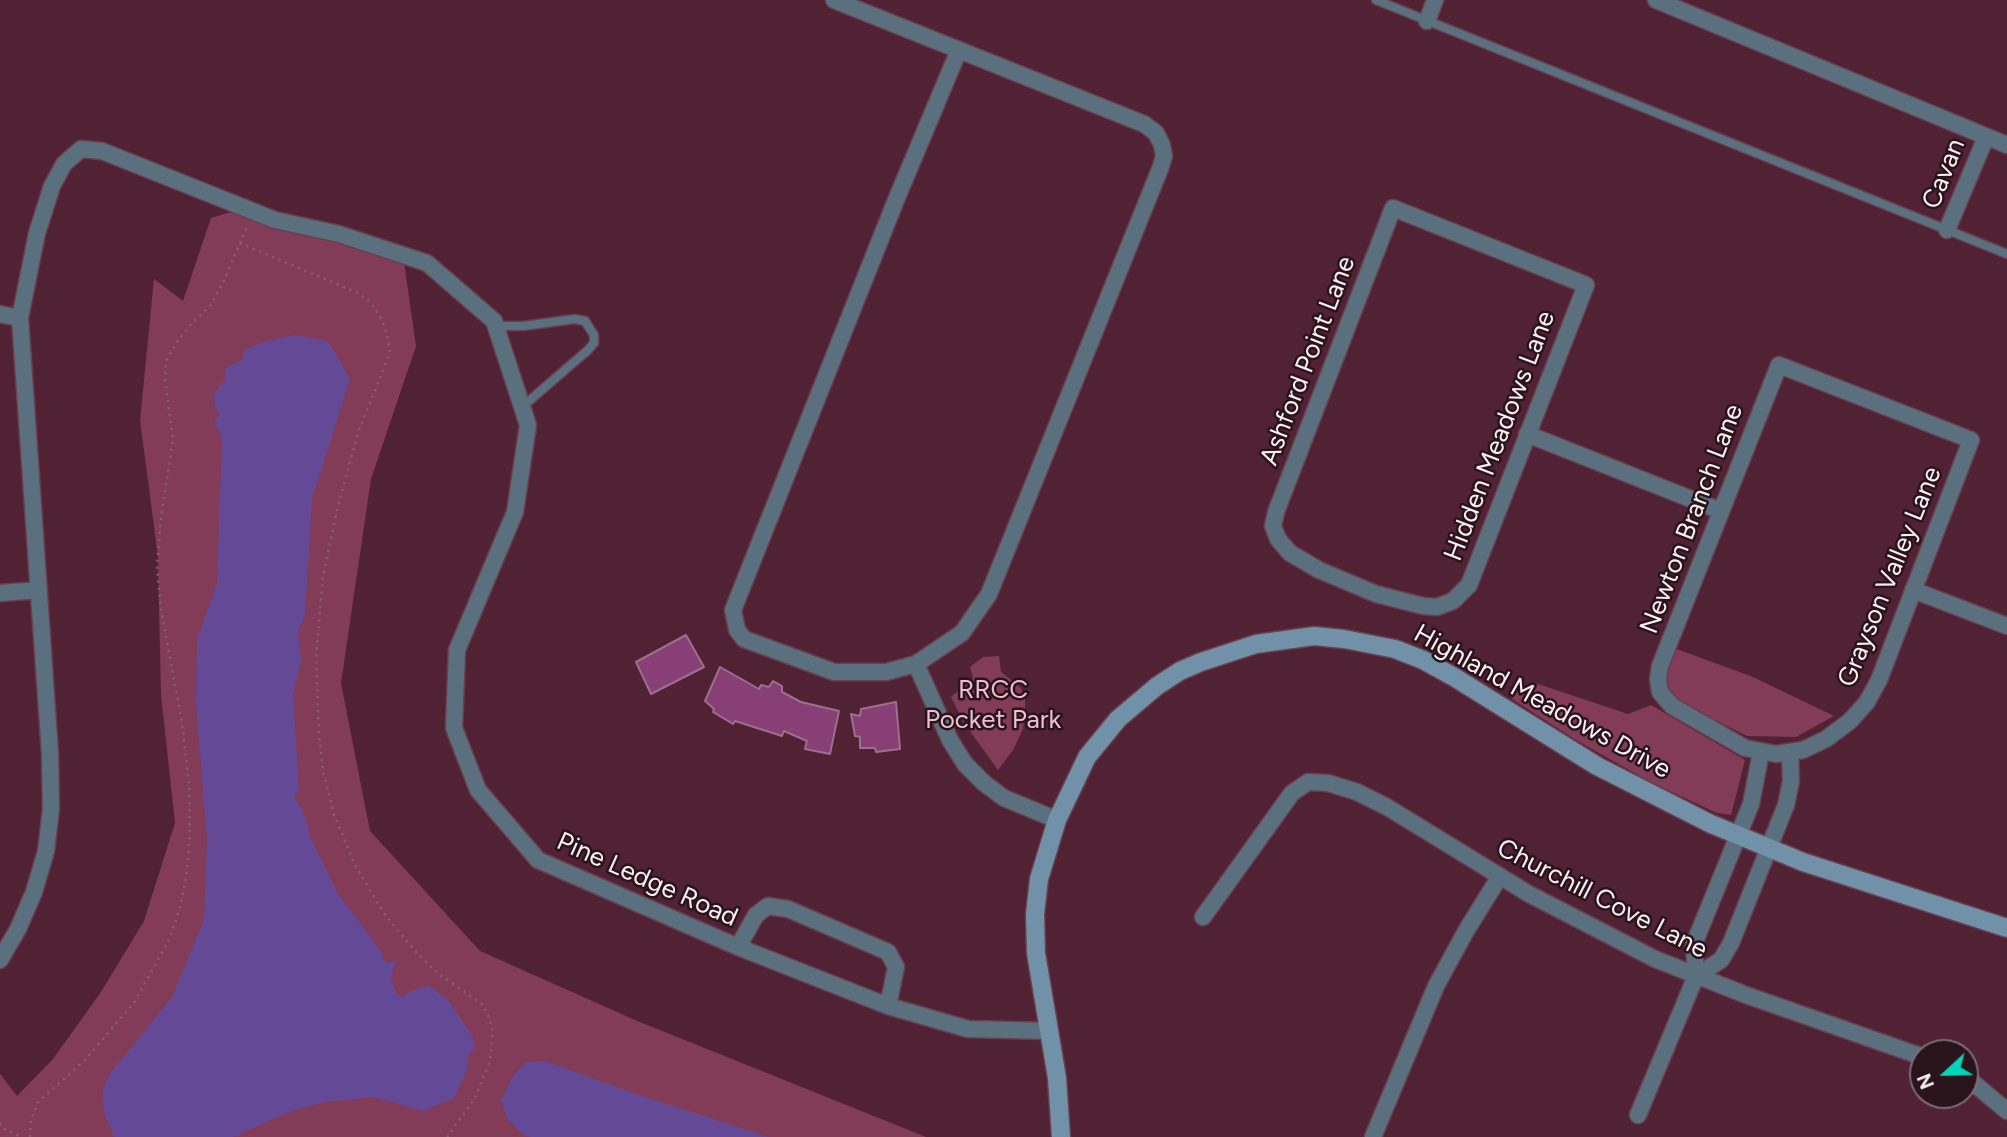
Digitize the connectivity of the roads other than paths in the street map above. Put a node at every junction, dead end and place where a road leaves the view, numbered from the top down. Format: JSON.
{"nodes":[{"id":1,"x":834,"y":0,"type":"edge"},
{"id":2,"x":1377,"y":0,"type":"edge"},
{"id":3,"x":1435,"y":0,"type":"edge"},
{"id":4,"x":1656,"y":0,"type":"edge"},
{"id":5,"x":1427,"y":21,"type":"junction"},
{"id":6,"x":959,"y":50,"type":"junction"},
{"id":7,"x":1986,"y":136,"type":"junction"},
{"id":8,"x":2007,"y":145,"type":"edge"},
{"id":9,"x":1392,"y":208,"type":"joint"},
{"id":10,"x":1947,"y":230,"type":"junction"},
{"id":11,"x":2007,"y":254,"type":"edge"},
{"id":12,"x":0,"y":314,"type":"edge"},
{"id":13,"x":20,"y":318,"type":"junction"},
{"id":14,"x":496,"y":326,"type":"junction"},
{"id":15,"x":1779,"y":365,"type":"joint"},
{"id":16,"x":522,"y":407,"type":"junction"},
{"id":17,"x":1527,"y":434,"type":"junction"},
{"id":18,"x":1721,"y":511,"type":"junction"},
{"id":19,"x":39,"y":590,"type":"junction"},
{"id":20,"x":1913,"y":590,"type":"junction"},
{"id":21,"x":0,"y":593,"type":"edge"},
{"id":22,"x":1453,"y":601,"type":"joint"},
{"id":23,"x":2007,"y":625,"type":"edge"},
{"id":24,"x":916,"y":664,"type":"junction"},
{"id":25,"x":1660,"y":692,"type":"joint"},
{"id":26,"x":1760,"y":752,"type":"junction"},
{"id":27,"x":1790,"y":752,"type":"junction"},
{"id":28,"x":1057,"y":820,"type":"junction"},
{"id":29,"x":1738,"y":835,"type":"junction"},
{"id":30,"x":1769,"y":848,"type":"junction"},
{"id":31,"x":1500,"y":876,"type":"junction"},
{"id":32,"x":1203,"y":918,"type":"dead end"},
{"id":33,"x":2007,"y":928,"type":"edge"},
{"id":34,"x":738,"y":947,"type":"junction"},
{"id":35,"x":0,"y":960,"type":"edge"},
{"id":36,"x":1696,"y":976,"type":"junction"},
{"id":37,"x":888,"y":1006,"type":"junction"},
{"id":38,"x":1049,"y":1031,"type":"junction"},
{"id":39,"x":1909,"y":1052,"type":"edge"},
{"id":40,"x":1979,"y":1088,"type":"edge"},
{"id":41,"x":2007,"y":1111,"type":"edge"},
{"id":42,"x":1637,"y":1115,"type":"dead end"},
{"id":43,"x":1061,"y":1137,"type":"edge"},
{"id":44,"x":1373,"y":1137,"type":"edge"}],
"edges":[{"from":1,"to":6,"type":"street"},
{"from":2,"to":5,"type":"lane"},
{"from":3,"to":5,"type":"street"},
{"from":4,"to":7,"type":"street"},
{"from":5,"to":10,"type":"lane"},
{"from":6,"to":24,"type":"street"},
{"from":6,"to":24,"type":"street"},
{"from":7,"to":8,"type":"street"},
{"from":7,"to":10,"type":"street","name":"Cavan"},
{"from":9,"to":17,"type":"street","name":"Hidden Meadows Lane"},
{"from":9,"to":22,"type":"street","name":"Ashford Point Lane"},
{"from":10,"to":11,"type":"lane"},
{"from":12,"to":13,"type":"street"},
{"from":13,"to":14,"type":"street","name":"Pine Ledge Road"},
{"from":13,"to":19,"type":"street"},
{"from":14,"to":16,"type":"street","name":"Pine Ledge Road"},
{"from":14,"to":16,"type":"lane"},
{"from":15,"to":18,"type":"street","name":"Newton Branch Lane"},
{"from":15,"to":20,"type":"street","name":"Grayson Valley Lane"},
{"from":16,"to":34,"type":"street","name":"Pine Ledge Road"},
{"from":17,"to":18,"type":"street"},
{"from":17,"to":22,"type":"street","name":"Hidden Meadows Lane"},
{"from":18,"to":25,"type":"street","name":"Newton Branch Lane"},
{"from":19,"to":21,"type":"street"},
{"from":19,"to":35,"type":"street"},
{"from":20,"to":23,"type":"street"},
{"from":20,"to":27,"type":"street","name":"Grayson Valley Lane"},
{"from":24,"to":28,"type":"street"},
{"from":25,"to":26,"type":"street","name":"Grayson Valley Lane"},
{"from":26,"to":27,"type":"street","name":"Grayson Valley Lane"},
{"from":26,"to":29,"type":"street"},
{"from":27,"to":30,"type":"street"},
{"from":28,"to":29,"type":"street","name":"Highland Meadows Drive"},
{"from":28,"to":38,"type":"street","name":"Highland Meadows Drive"},
{"from":29,"to":30,"type":"street","name":"Highland Meadows Drive"},
{"from":29,"to":36,"type":"street"},
{"from":30,"to":33,"type":"street","name":"Highland Meadows Drive"},
{"from":30,"to":36,"type":"street"},
{"from":31,"to":32,"type":"street","name":"Churchill Cove Lane"},
{"from":31,"to":36,"type":"street","name":"Churchill Cove Lane"},
{"from":31,"to":44,"type":"street"},
{"from":34,"to":37,"type":"street","name":"Pine Ledge Road"},
{"from":34,"to":37,"type":"street"},
{"from":36,"to":39,"type":"street","name":"Churchill Cove Lane"},
{"from":36,"to":42,"type":"street"},
{"from":37,"to":38,"type":"street","name":"Pine Ledge Road"},
{"from":38,"to":43,"type":"street","name":"Highland Meadows Drive"},
{"from":40,"to":41,"type":"street"}]}
